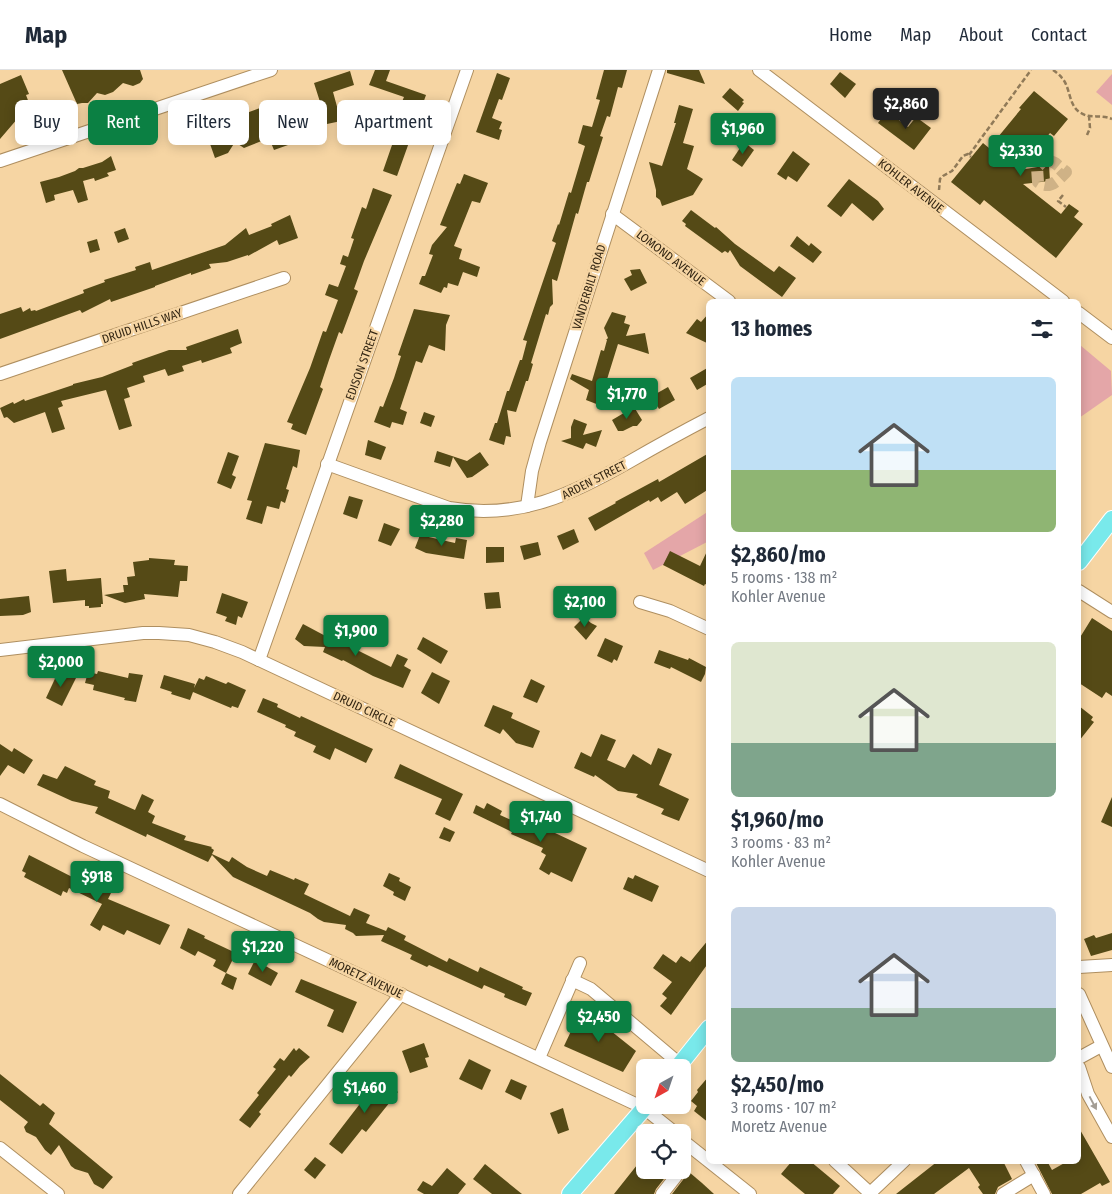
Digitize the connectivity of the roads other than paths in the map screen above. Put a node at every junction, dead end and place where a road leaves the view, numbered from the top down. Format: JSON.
{"nodes":[{"id":1,"x":271,"y":70,"type":"edge"},
{"id":2,"x":467,"y":70,"type":"edge"},
{"id":3,"x":659,"y":70,"type":"edge"},
{"id":4,"x":759,"y":70,"type":"edge"},
{"id":5,"x":0,"y":161,"type":"edge"},
{"id":6,"x":612,"y":214,"type":"junction"},
{"id":7,"x":284,"y":278,"type":"dead end"},
{"id":8,"x":726,"y":299,"type":"edge"},
{"id":9,"x":1060,"y":299,"type":"edge"},
{"id":10,"x":1081,"y":315,"type":"edge"},
{"id":11,"x":1112,"y":338,"type":"edge"},
{"id":12,"x":0,"y":374,"type":"edge"},
{"id":13,"x":706,"y":420,"type":"edge"},
{"id":14,"x":327,"y":464,"type":"junction"},
{"id":15,"x":527,"y":506,"type":"junction"},
{"id":16,"x":1112,"y":519,"type":"edge"},
{"id":17,"x":1081,"y":559,"type":"edge"},
{"id":18,"x":1081,"y":592,"type":"edge"},
{"id":19,"x":640,"y":602,"type":"dead end"},
{"id":20,"x":1112,"y":612,"type":"edge"},
{"id":21,"x":706,"y":628,"type":"edge"},
{"id":22,"x":0,"y":650,"type":"edge"},
{"id":23,"x":259,"y":660,"type":"junction"},
{"id":24,"x":0,"y":804,"type":"edge"},
{"id":25,"x":706,"y":869,"type":"edge"},
{"id":26,"x":580,"y":963,"type":"dead end"},
{"id":27,"x":1112,"y":965,"type":"edge"},
{"id":28,"x":1081,"y":967,"type":"edge"},
{"id":29,"x":572,"y":980,"type":"junction"},
{"id":30,"x":401,"y":994,"type":"junction"},
{"id":31,"x":1081,"y":999,"type":"edge"},
{"id":32,"x":706,"y":1032,"type":"edge"},
{"id":33,"x":1101,"y":1046,"type":"junction"},
{"id":34,"x":1081,"y":1057,"type":"edge"},
{"id":35,"x":539,"y":1058,"type":"junction"},
{"id":36,"x":670,"y":1059,"type":"edge"},
{"id":37,"x":684,"y":1059,"type":"edge"},
{"id":38,"x":1112,"y":1067,"type":"edge"},
{"id":39,"x":1081,"y":1073,"type":"edge"},
{"id":40,"x":636,"y":1102,"type":"edge"},
{"id":41,"x":639,"y":1114,"type":"edge"},
{"id":42,"x":655,"y":1114,"type":"edge"},
{"id":43,"x":665,"y":1124,"type":"edge"},
{"id":44,"x":1112,"y":1137,"type":"edge"},
{"id":45,"x":0,"y":1148,"type":"edge"},
{"id":46,"x":691,"y":1148,"type":"edge"},
{"id":47,"x":696,"y":1152,"type":"junction"},
{"id":48,"x":691,"y":1158,"type":"edge"},
{"id":49,"x":706,"y":1160,"type":"edge"},
{"id":50,"x":711,"y":1164,"type":"edge"},
{"id":51,"x":837,"y":1164,"type":"edge"},
{"id":52,"x":901,"y":1164,"type":"edge"},
{"id":53,"x":1028,"y":1164,"type":"edge"},
{"id":54,"x":1034,"y":1175,"type":"junction"},
{"id":55,"x":674,"y":1179,"type":"edge"},
{"id":56,"x":58,"y":1194,"type":"edge"},
{"id":57,"x":239,"y":1194,"type":"edge"},
{"id":58,"x":570,"y":1194,"type":"edge"},
{"id":59,"x":662,"y":1194,"type":"edge"},
{"id":60,"x":750,"y":1194,"type":"edge"},
{"id":61,"x":870,"y":1194,"type":"edge"},
{"id":62,"x":1003,"y":1194,"type":"edge"},
{"id":63,"x":1044,"y":1194,"type":"edge"}],
"edges":[{"from":1,"to":5,"type":"street"},
{"from":2,"to":14,"type":"street","name":"EDISON STREET"},
{"from":3,"to":6,"type":"street","name":"VANDERBILT ROAD"},
{"from":4,"to":9,"type":"street","name":"KOHLER AVENUE"},
{"from":6,"to":8,"type":"street","name":"LOMOND AVENUE"},
{"from":6,"to":15,"type":"street","name":"VANDERBILT ROAD"},
{"from":7,"to":12,"type":"street","name":"DRUID HILLS WAY"},
{"from":10,"to":11,"type":"street"},
{"from":13,"to":15,"type":"street","name":"ARDEN STREET"},
{"from":14,"to":15,"type":"street","name":"ARDEN STREET"},
{"from":14,"to":23,"type":"street","name":"EDISON STREET"},
{"from":16,"to":17,"type":"main road"},
{"from":18,"to":20,"type":"street"},
{"from":19,"to":21,"type":"street"},
{"from":22,"to":23,"type":"street","name":"DRUID CIRCLE"},
{"from":23,"to":25,"type":"street","name":"DRUID CIRCLE"},
{"from":24,"to":30,"type":"street","name":"MORETZ AVENUE"},
{"from":26,"to":29,"type":"street"},
{"from":27,"to":28,"type":"street"},
{"from":29,"to":35,"type":"street"},
{"from":29,"to":36,"type":"street"},
{"from":30,"to":35,"type":"street","name":"MORETZ AVENUE"},
{"from":30,"to":57,"type":"street"},
{"from":31,"to":33,"type":"street"},
{"from":32,"to":37,"type":"main road"},
{"from":33,"to":34,"type":"street"},
{"from":33,"to":38,"type":"street"},
{"from":35,"to":40,"type":"street","name":"MORETZ AVENUE"},
{"from":39,"to":44,"type":"street","one_way":true},
{"from":41,"to":58,"type":"main road"},
{"from":42,"to":43,"type":"street","name":"MORETZ AVENUE"},
{"from":45,"to":56,"type":"street"},
{"from":46,"to":47,"type":"street"},
{"from":47,"to":48,"type":"street"},
{"from":47,"to":49,"type":"street"},
{"from":50,"to":60,"type":"street"},
{"from":51,"to":61,"type":"street"},
{"from":52,"to":61,"type":"street"},
{"from":53,"to":54,"type":"street"},
{"from":54,"to":62,"type":"street"},
{"from":54,"to":63,"type":"street"},
{"from":55,"to":59,"type":"street"}]}
